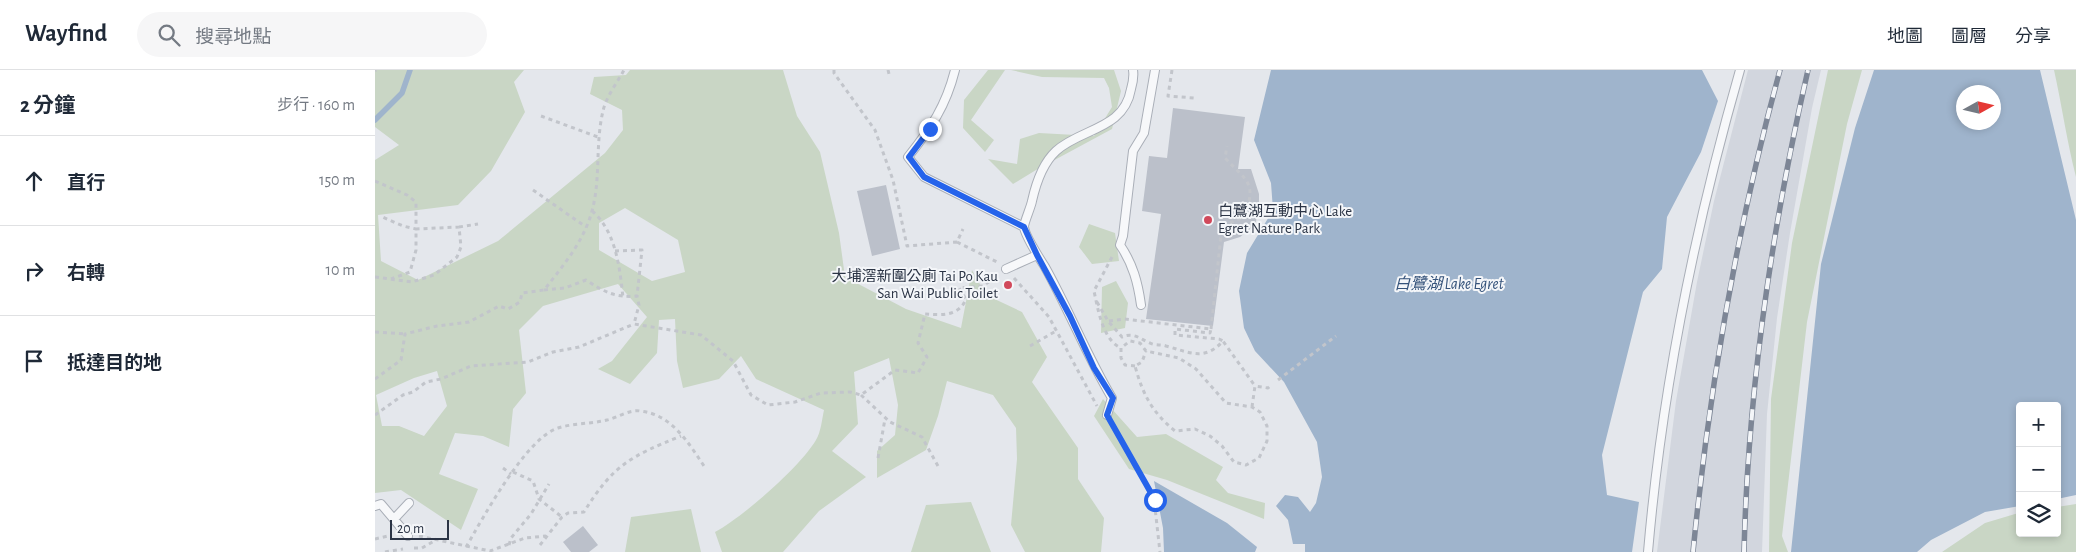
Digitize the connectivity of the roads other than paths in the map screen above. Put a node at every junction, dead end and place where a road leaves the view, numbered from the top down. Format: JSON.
{"nodes":[{"id":1,"x":955,"y":70,"type":"edge"},
{"id":2,"x":1133,"y":70,"type":"edge"},
{"id":3,"x":1155,"y":70,"type":"edge"},
{"id":4,"x":1740,"y":70,"type":"edge"},
{"id":5,"x":1024,"y":227,"type":"junction"},
{"id":6,"x":1037,"y":255,"type":"junction"},
{"id":7,"x":1005,"y":270,"type":"road end"},
{"id":8,"x":1141,"y":305,"type":"dead end"},
{"id":9,"x":1107,"y":415,"type":"road end"},
{"id":10,"x":409,"y":502,"type":"dead end"},
{"id":11,"x":375,"y":506,"type":"edge"},
{"id":12,"x":393,"y":519,"type":"junction"},
{"id":13,"x":408,"y":536,"type":"road end"},
{"id":14,"x":1648,"y":552,"type":"edge"}],
"edges":[{"from":1,"to":5,"type":"lane"},
{"from":2,"to":5,"type":"lane"},
{"from":3,"to":8,"type":"lane"},
{"from":4,"to":14,"type":"lane"},
{"from":5,"to":6,"type":"lane"},
{"from":6,"to":7,"type":"lane"},
{"from":6,"to":9,"type":"lane"},
{"from":10,"to":12,"type":"lane"},
{"from":11,"to":12,"type":"lane"},
{"from":12,"to":13,"type":"lane"}]}
